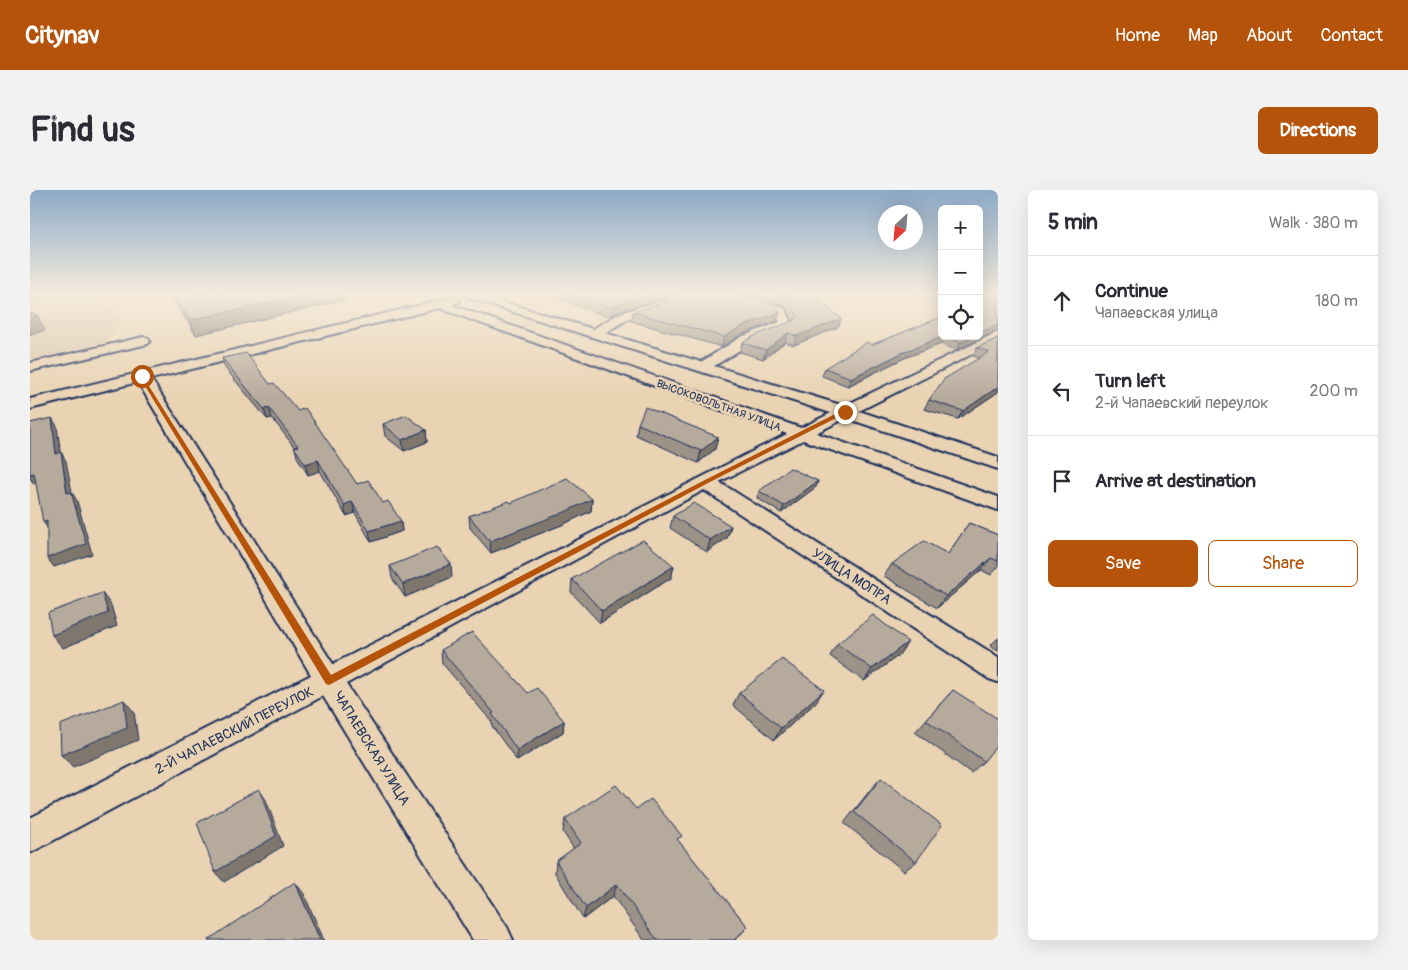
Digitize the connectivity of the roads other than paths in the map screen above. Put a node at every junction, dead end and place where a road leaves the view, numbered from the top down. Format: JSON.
{"nodes":[{"id":1,"x":337,"y":329,"type":"edge"},
{"id":2,"x":510,"y":329,"type":"edge"},
{"id":3,"x":581,"y":329,"type":"edge"},
{"id":4,"x":604,"y":329,"type":"edge"},
{"id":5,"x":774,"y":329,"type":"edge"},
{"id":6,"x":596,"y":334,"type":"junction"},
{"id":7,"x":998,"y":336,"type":"edge"},
{"id":8,"x":143,"y":341,"type":"dead end"},
{"id":9,"x":30,"y":367,"type":"edge"},
{"id":10,"x":703,"y":367,"type":"junction"},
{"id":11,"x":142,"y":376,"type":"junction"},
{"id":12,"x":30,"y":404,"type":"edge"},
{"id":13,"x":845,"y":412,"type":"junction"},
{"id":14,"x":802,"y":434,"type":"junction"},
{"id":15,"x":998,"y":463,"type":"edge"},
{"id":16,"x":705,"y":482,"type":"junction"},
{"id":17,"x":998,"y":504,"type":"edge"},
{"id":18,"x":998,"y":671,"type":"edge"},
{"id":19,"x":329,"y":681,"type":"junction"},
{"id":20,"x":30,"y":836,"type":"edge"},
{"id":21,"x":494,"y":940,"type":"edge"}],
"edges":[{"from":1,"to":11,"type":"street"},
{"from":2,"to":14,"type":"street","name":"ВЫСОКОВОЛЬТНАЯ УЛИЦА"},
{"from":3,"to":6,"type":"street"},
{"from":4,"to":6,"type":"street"},
{"from":5,"to":10,"type":"street"},
{"from":6,"to":10,"type":"street"},
{"from":7,"to":13,"type":"street","name":"2-Й ЧАПАЕВСКИЙ ПЕРЕУЛОК"},
{"from":8,"to":9,"type":"street"},
{"from":10,"to":13,"type":"street"},
{"from":11,"to":12,"type":"street"},
{"from":11,"to":19,"type":"street","name":"ЧАПАЕВСКАЯ УЛИЦА"},
{"from":13,"to":14,"type":"street","name":"2-Й ЧАПАЕВСКИЙ ПЕРЕУЛОК"},
{"from":13,"to":15,"type":"street"},
{"from":14,"to":16,"type":"street","name":"2-Й ЧАПАЕВСКИЙ ПЕРЕУЛОК"},
{"from":14,"to":17,"type":"street","name":"ВЫСОКОВОЛЬТНАЯ УЛИЦА"},
{"from":16,"to":18,"type":"street","name":"УЛИЦА МОПРА"},
{"from":16,"to":19,"type":"street","name":"2-Й ЧАПАЕВСКИЙ ПЕРЕУЛОК"},
{"from":19,"to":20,"type":"street","name":"2-Й ЧАПАЕВСКИЙ ПЕРЕУЛОК"},
{"from":19,"to":21,"type":"street","name":"ЧАПАЕВСКАЯ УЛИЦА"}]}
